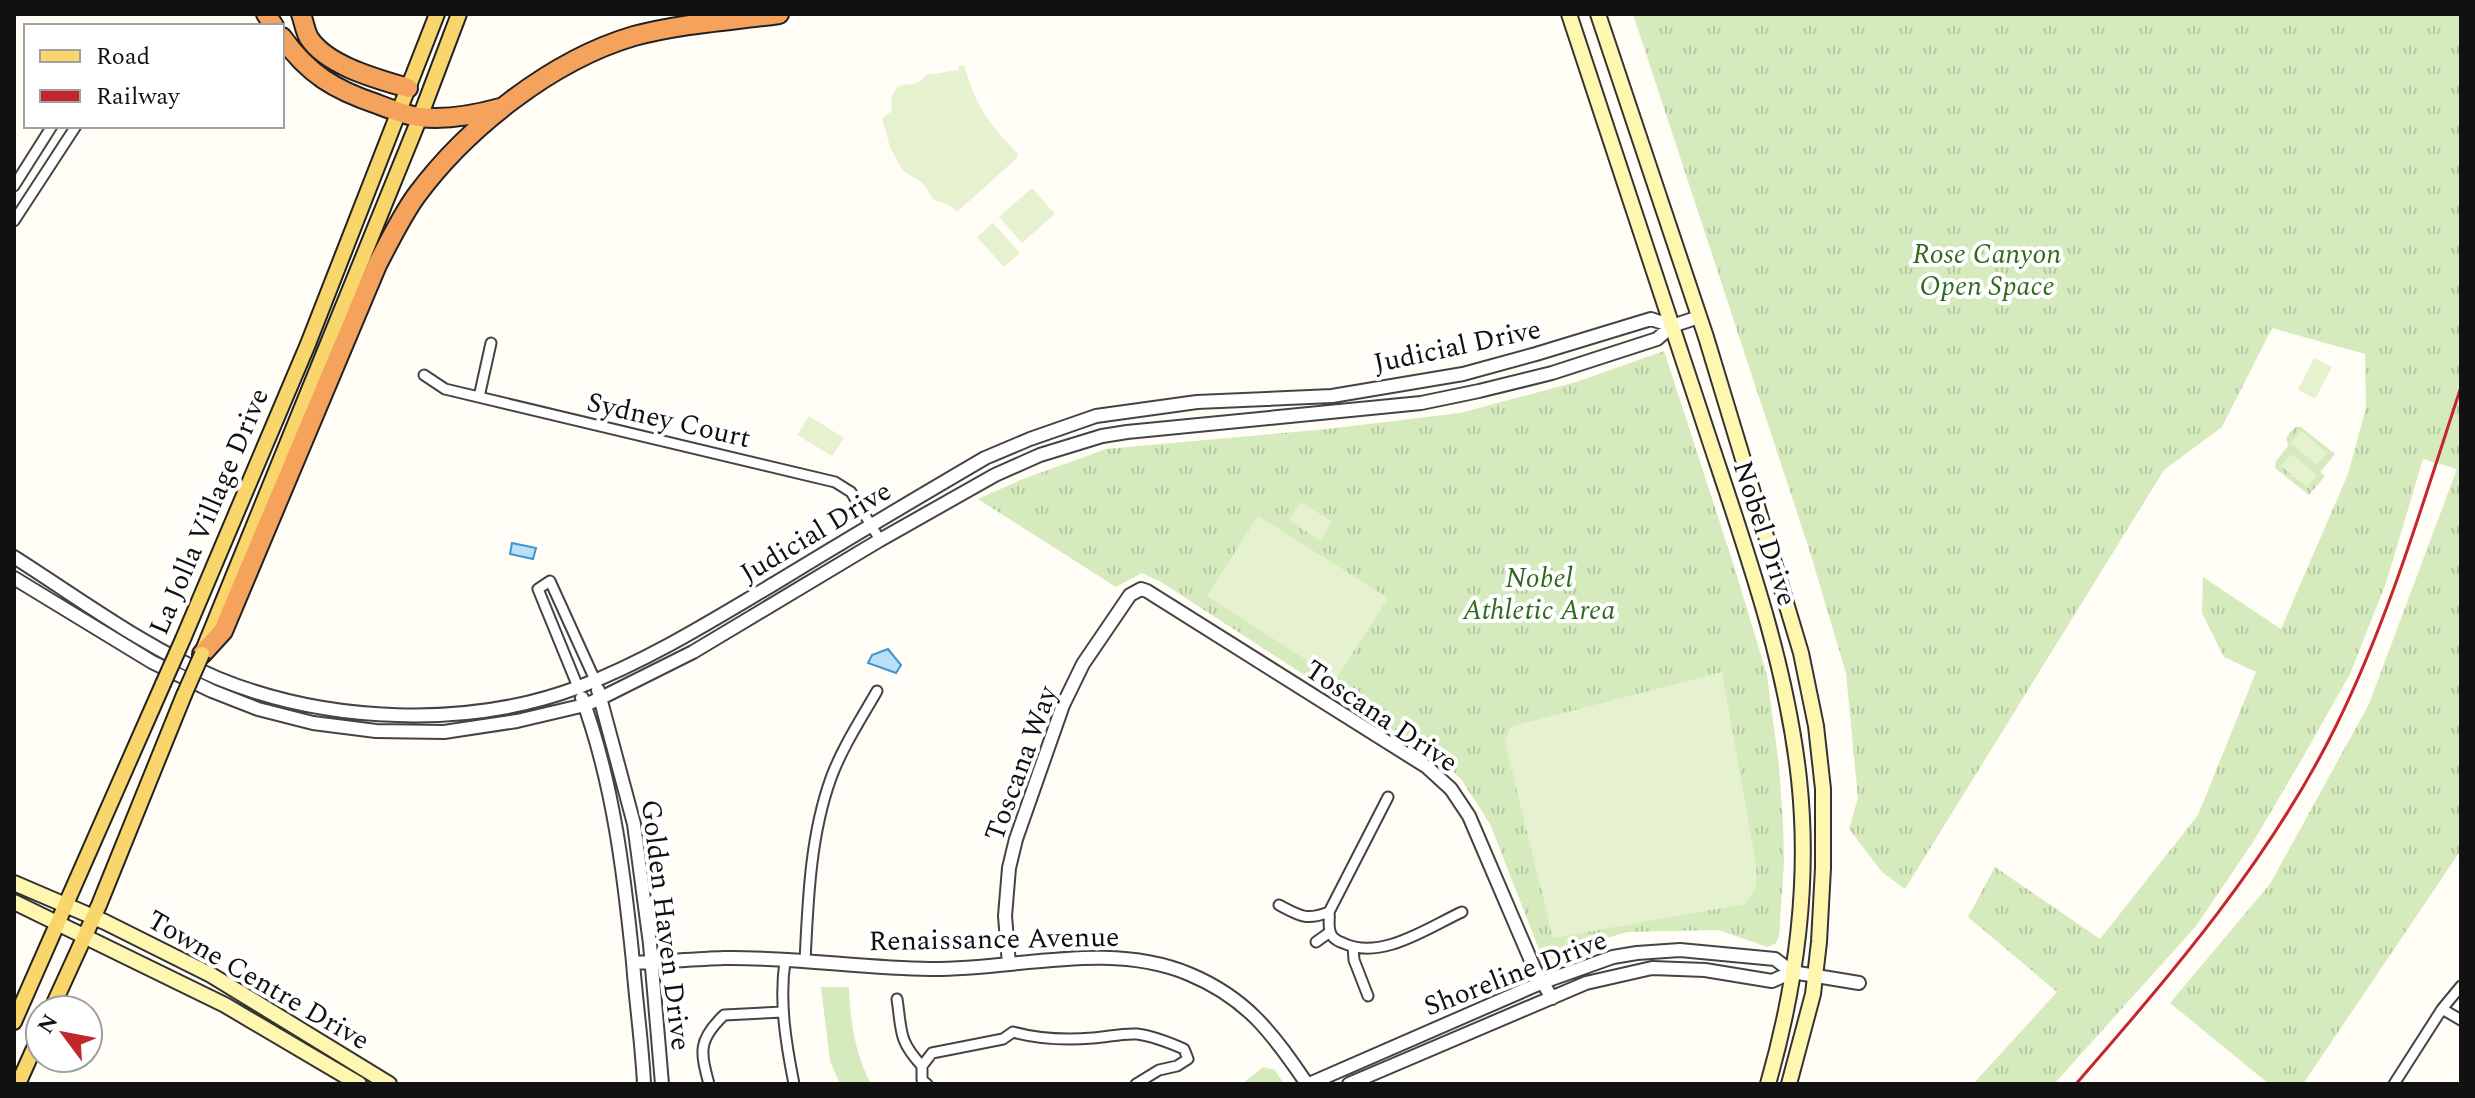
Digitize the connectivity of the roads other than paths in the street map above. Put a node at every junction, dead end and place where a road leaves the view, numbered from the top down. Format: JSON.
{"nodes":[{"id":1,"x":301,"y":14,"type":"edge"},
{"id":2,"x":437,"y":14,"type":"edge"},
{"id":3,"x":459,"y":14,"type":"edge"},
{"id":4,"x":779,"y":14,"type":"edge"},
{"id":5,"x":1569,"y":14,"type":"edge"},
{"id":6,"x":1598,"y":14,"type":"edge"},
{"id":7,"x":284,"y":40,"type":"edge"},
{"id":8,"x":408,"y":88,"type":"junction"},
{"id":9,"x":506,"y":106,"type":"junction"},
{"id":10,"x":400,"y":112,"type":"junction"},
{"id":11,"x":420,"y":117,"type":"junction"},
{"id":12,"x":51,"y":128,"type":"edge"},
{"id":13,"x":75,"y":128,"type":"edge"},
{"id":14,"x":14,"y":186,"type":"edge"},
{"id":15,"x":14,"y":221,"type":"edge"},
{"id":16,"x":1699,"y":317,"type":"junction"},
{"id":17,"x":1672,"y":326,"type":"junction"},
{"id":18,"x":491,"y":343,"type":"dead end"},
{"id":19,"x":424,"y":375,"type":"dead end"},
{"id":20,"x":479,"y":397,"type":"junction"},
{"id":21,"x":872,"y":525,"type":"junction"},
{"id":22,"x":880,"y":540,"type":"junction"},
{"id":23,"x":14,"y":557,"type":"edge"},
{"id":24,"x":14,"y":578,"type":"edge"},
{"id":25,"x":1130,"y":595,"type":"joint"},
{"id":26,"x":202,"y":654,"type":"junction"},
{"id":27,"x":595,"y":680,"type":"junction"},
{"id":28,"x":578,"y":687,"type":"junction"},
{"id":29,"x":877,"y":691,"type":"dead end"},
{"id":30,"x":601,"y":698,"type":"junction"},
{"id":31,"x":585,"y":705,"type":"junction"},
{"id":32,"x":1388,"y":797,"type":"dead end"},
{"id":33,"x":14,"y":883,"type":"edge"},
{"id":34,"x":14,"y":902,"type":"edge"},
{"id":35,"x":66,"y":905,"type":"junction"},
{"id":36,"x":1279,"y":905,"type":"dead end"},
{"id":37,"x":1329,"y":912,"type":"junction"},
{"id":38,"x":1462,"y":912,"type":"dead end"},
{"id":39,"x":93,"y":917,"type":"junction"},
{"id":40,"x":58,"y":924,"type":"junction"},
{"id":41,"x":1330,"y":932,"type":"junction"},
{"id":42,"x":85,"y":936,"type":"junction"},
{"id":43,"x":1316,"y":942,"type":"dead end"},
{"id":44,"x":1353,"y":947,"type":"junction"},
{"id":45,"x":785,"y":961,"type":"junction"},
{"id":46,"x":805,"y":961,"type":"junction"},
{"id":47,"x":651,"y":962,"type":"junction"},
{"id":48,"x":633,"y":963,"type":"junction"},
{"id":49,"x":1009,"y":964,"type":"junction"},
{"id":50,"x":1792,"y":972,"type":"junction"},
{"id":51,"x":162,"y":974,"type":"junction"},
{"id":52,"x":1815,"y":975,"type":"junction"},
{"id":53,"x":1543,"y":982,"type":"junction"},
{"id":54,"x":1859,"y":983,"type":"dead end"},
{"id":55,"x":2461,"y":986,"type":"edge"},
{"id":56,"x":58,"y":994,"type":"edge"},
{"id":57,"x":1368,"y":996,"type":"dead end"},
{"id":58,"x":1552,"y":998,"type":"junction"},
{"id":59,"x":897,"y":999,"type":"dead end"},
{"id":60,"x":256,"y":1002,"type":"junction"},
{"id":61,"x":2442,"y":1009,"type":"junction"},
{"id":62,"x":783,"y":1012,"type":"junction"},
{"id":63,"x":2461,"y":1020,"type":"edge"},
{"id":64,"x":14,"y":1022,"type":"edge"},
{"id":65,"x":922,"y":1066,"type":"junction"},
{"id":66,"x":359,"y":1084,"type":"edge"},
{"id":67,"x":389,"y":1084,"type":"edge"},
{"id":68,"x":644,"y":1084,"type":"edge"},
{"id":69,"x":662,"y":1084,"type":"edge"},
{"id":70,"x":709,"y":1084,"type":"edge"},
{"id":71,"x":794,"y":1084,"type":"edge"},
{"id":72,"x":927,"y":1084,"type":"edge"},
{"id":73,"x":1136,"y":1084,"type":"edge"},
{"id":74,"x":1308,"y":1084,"type":"edge"},
{"id":75,"x":1349,"y":1084,"type":"edge"},
{"id":76,"x":1768,"y":1084,"type":"edge"},
{"id":77,"x":1789,"y":1084,"type":"edge"},
{"id":78,"x":2394,"y":1084,"type":"edge"}],
"edges":[{"from":1,"to":8,"type":"highway"},
{"from":2,"to":8,"type":"main road","name":"La Jolla Village Drive"},
{"from":3,"to":11,"type":"main road","name":"La Jolla Village Drive"},
{"from":4,"to":9,"type":"highway"},
{"from":5,"to":17,"type":"main road","name":"Nobel Drive"},
{"from":6,"to":16,"type":"main road","name":"Nobel Drive"},
{"from":7,"to":10,"type":"highway"},
{"from":8,"to":10,"type":"main road","name":"La Jolla Village Drive"},
{"from":9,"to":11,"type":"highway"},
{"from":9,"to":26,"type":"highway"},
{"from":10,"to":11,"type":"highway"},
{"from":10,"to":35,"type":"main road","name":"La Jolla Village Drive","bridge":true},
{"from":11,"to":26,"type":"main road","name":"La Jolla Village Drive"},
{"from":12,"to":14,"type":"street"},
{"from":13,"to":15,"type":"street"},
{"from":16,"to":17,"type":"street","name":"Judicial Drive"},
{"from":16,"to":52,"type":"main road","name":"Nobel Drive"},
{"from":17,"to":21,"type":"street","name":"Judicial Drive"},
{"from":17,"to":22,"type":"street","name":"Judicial Drive"},
{"from":17,"to":50,"type":"main road","name":"Nobel Drive"},
{"from":18,"to":20,"type":"street"},
{"from":19,"to":20,"type":"street","name":"Sydney Court"},
{"from":20,"to":21,"type":"street","name":"Sydney Court"},
{"from":21,"to":22,"type":"street","name":"Sydney Court"},
{"from":21,"to":27,"type":"street","name":"Judicial Drive"},
{"from":22,"to":30,"type":"street","name":"Judicial Drive"},
{"from":23,"to":28,"type":"street","name":"Judicial Drive"},
{"from":24,"to":31,"type":"street","name":"Judicial Drive"},
{"from":25,"to":49,"type":"street","name":"Toscana Way"},
{"from":25,"to":53,"type":"street","name":"Toscana Drive"},
{"from":26,"to":39,"type":"main road","name":"La Jolla Village Drive","bridge":true},
{"from":27,"to":28,"type":"street","name":"Judicial Drive"},
{"from":27,"to":28,"type":"street"},
{"from":27,"to":30,"type":"street","name":"Golden Haven Drive"},
{"from":28,"to":31,"type":"street","name":"Golden Haven Drive"},
{"from":29,"to":46,"type":"street"},
{"from":30,"to":31,"type":"street","name":"Judicial Drive"},
{"from":30,"to":47,"type":"street","name":"Golden Haven Drive"},
{"from":31,"to":48,"type":"street","name":"Golden Haven Drive"},
{"from":32,"to":37,"type":"street"},
{"from":33,"to":35,"type":"main road","name":"Towne Centre Drive"},
{"from":34,"to":40,"type":"main road","name":"Towne Centre Drive"},
{"from":35,"to":39,"type":"main road","name":"Towne Centre Drive"},
{"from":35,"to":40,"type":"main road","name":"La Jolla Village Drive"},
{"from":36,"to":37,"type":"street"},
{"from":37,"to":41,"type":"street"},
{"from":38,"to":44,"type":"street"},
{"from":39,"to":42,"type":"main road","name":"La Jolla Village Drive"},
{"from":39,"to":60,"type":"main road","name":"Towne Centre Drive"},
{"from":40,"to":42,"type":"main road","name":"Towne Centre Drive"},
{"from":40,"to":64,"type":"main road","name":"La Jolla Village Drive"},
{"from":41,"to":43,"type":"street"},
{"from":41,"to":44,"type":"street"},
{"from":42,"to":51,"type":"main road","name":"Towne Centre Drive"},
{"from":42,"to":56,"type":"main road","name":"La Jolla Village Drive"},
{"from":44,"to":57,"type":"street"},
{"from":45,"to":46,"type":"street","name":"Renaissance Avenue"},
{"from":45,"to":47,"type":"street","name":"Renaissance Avenue"},
{"from":45,"to":62,"type":"street"},
{"from":46,"to":49,"type":"street","name":"Renaissance Avenue"},
{"from":47,"to":48,"type":"street","name":"Renaissance Avenue"},
{"from":47,"to":69,"type":"street","name":"Golden Haven Drive"},
{"from":48,"to":68,"type":"street","name":"Golden Haven Drive"},
{"from":49,"to":74,"type":"street","name":"Renaissance Avenue"},
{"from":50,"to":52,"type":"street","name":"Shoreline Drive"},
{"from":50,"to":53,"type":"street","name":"Shoreline Drive"},
{"from":50,"to":58,"type":"street","name":"Shoreline Drive"},
{"from":50,"to":76,"type":"main road","name":"Nobel Drive"},
{"from":51,"to":60,"type":"main road"},
{"from":51,"to":66,"type":"main road","name":"Towne Centre Drive"},
{"from":52,"to":54,"type":"street","name":"Shoreline Drive"},
{"from":52,"to":77,"type":"main road","name":"Nobel Drive"},
{"from":53,"to":58,"type":"street","name":"Toscana Drive"},
{"from":53,"to":74,"type":"street","name":"Shoreline Drive"},
{"from":55,"to":61,"type":"street"},
{"from":58,"to":75,"type":"street","name":"Shoreline Drive"},
{"from":59,"to":65,"type":"street"},
{"from":60,"to":67,"type":"main road","name":"Towne Centre Drive"},
{"from":61,"to":63,"type":"street"},
{"from":61,"to":78,"type":"street"},
{"from":62,"to":70,"type":"street"},
{"from":62,"to":71,"type":"street"},
{"from":65,"to":72,"type":"street"},
{"from":65,"to":73,"type":"street"}]}
